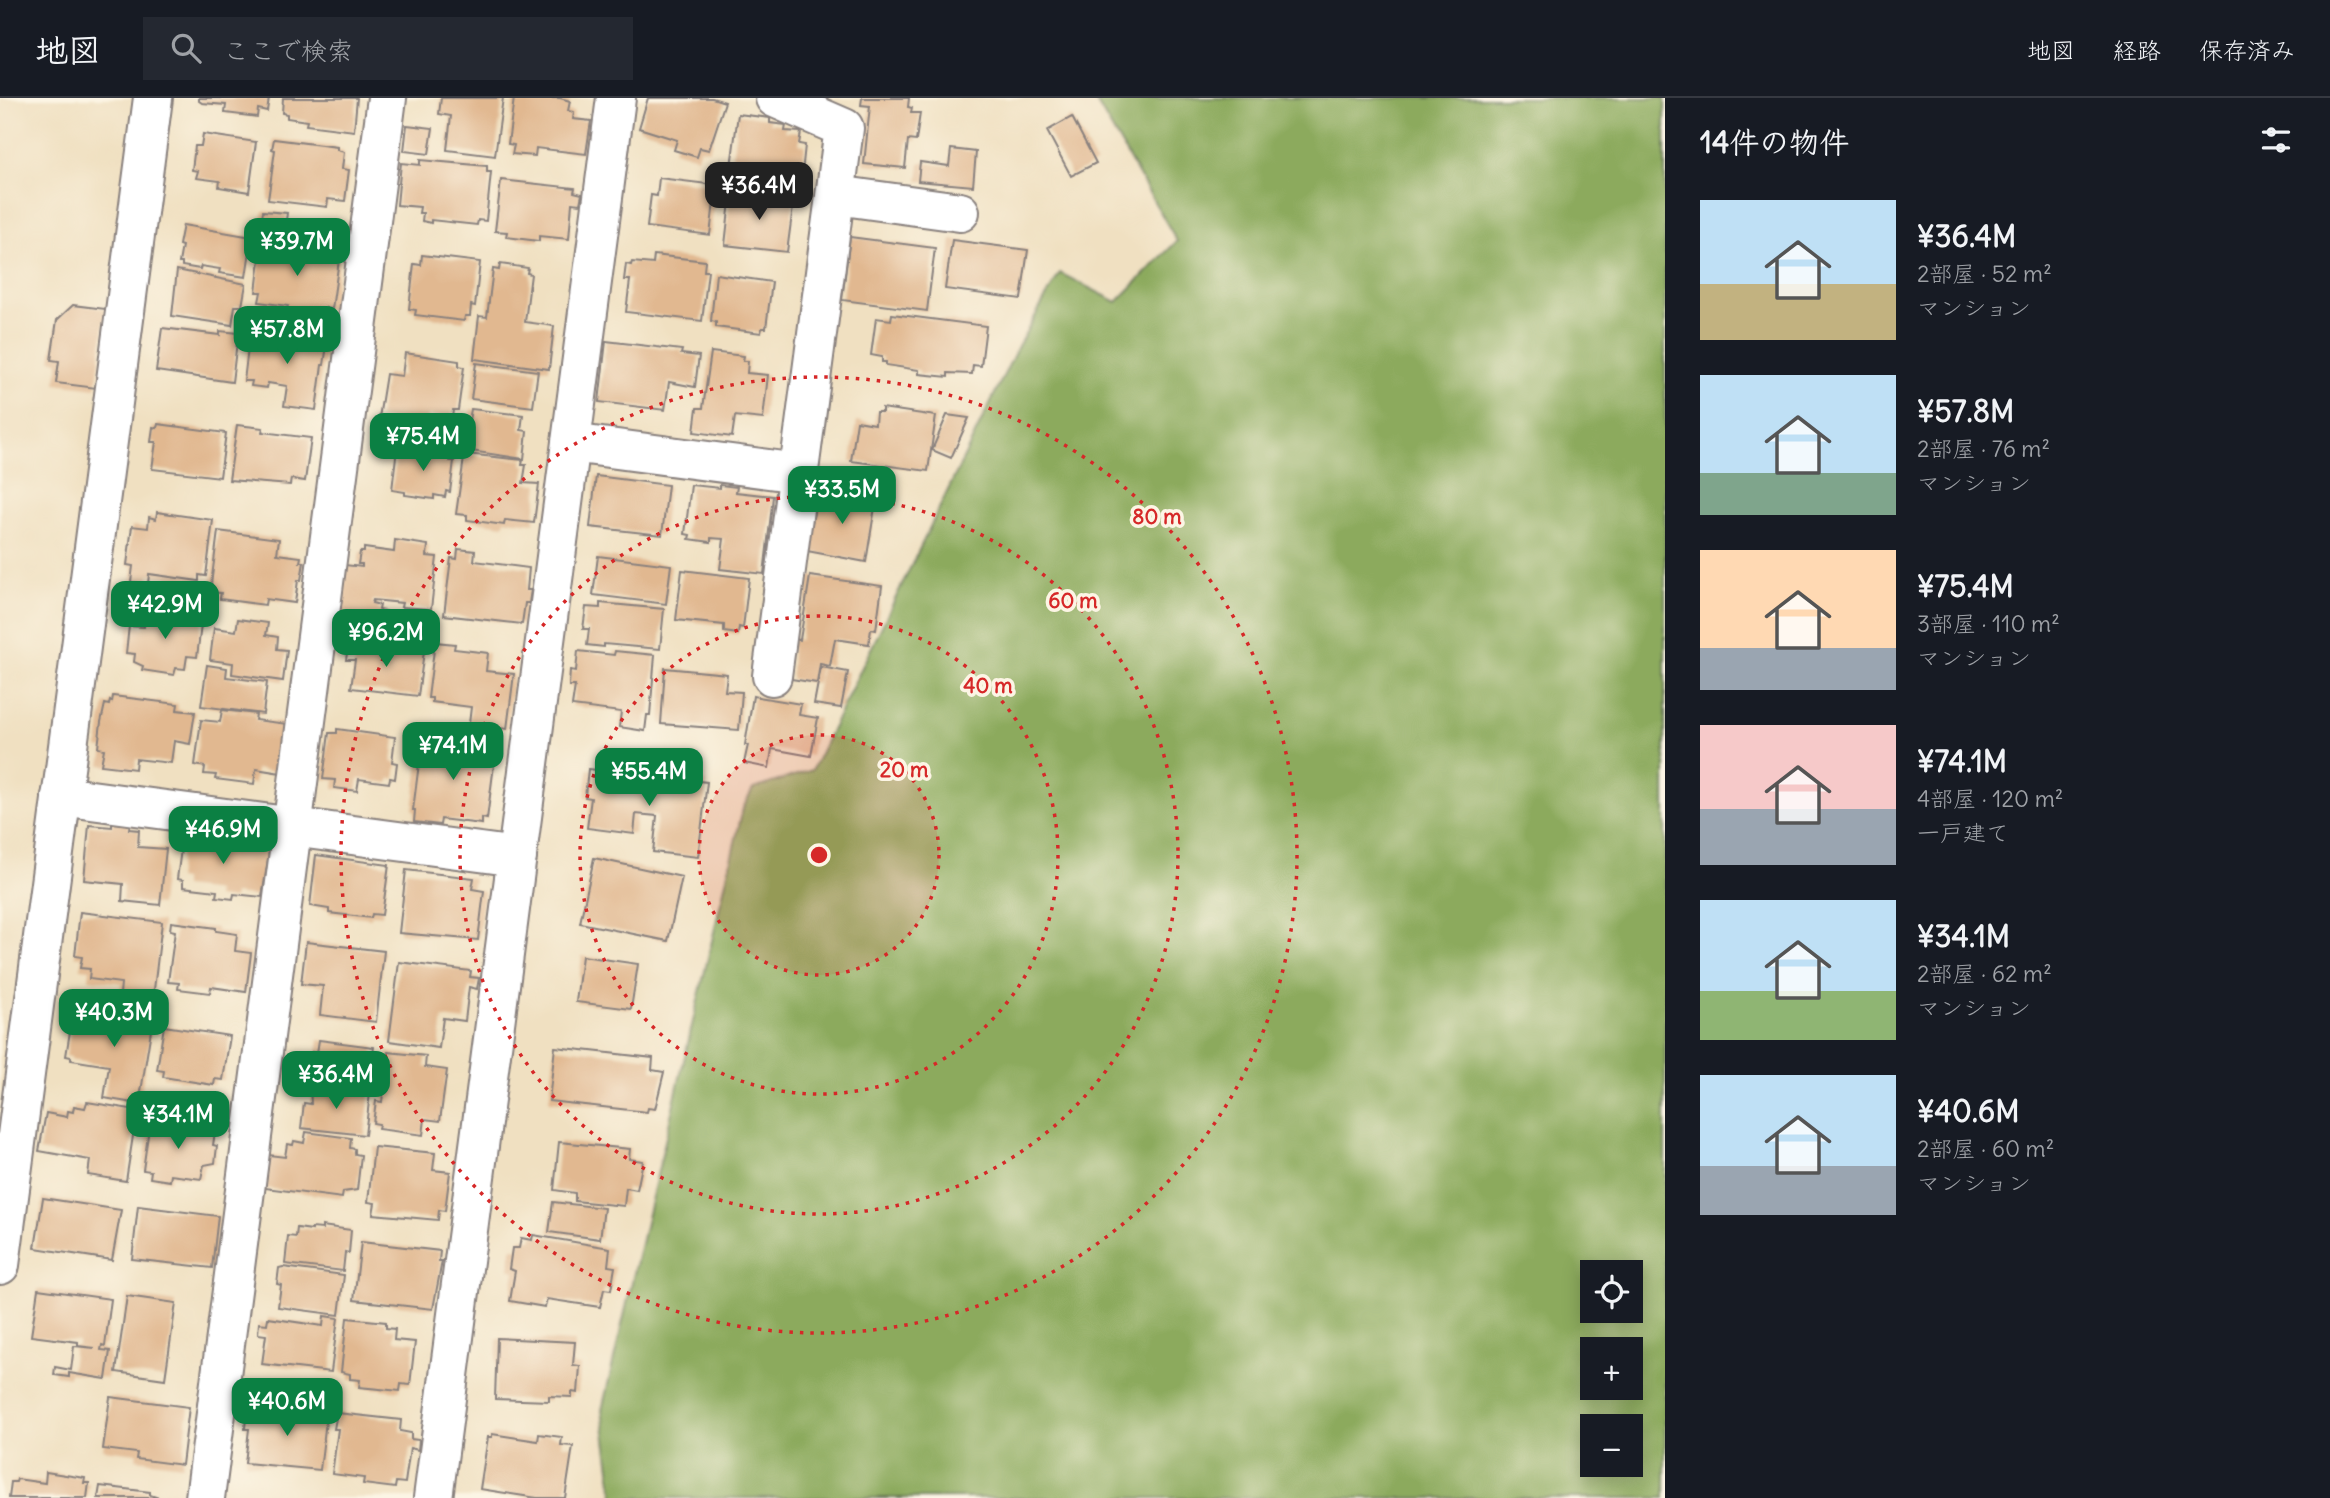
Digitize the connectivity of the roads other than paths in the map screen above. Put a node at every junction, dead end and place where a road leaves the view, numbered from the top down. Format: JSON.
{"nodes":[{"id":1,"x":153,"y":98,"type":"edge"},
{"id":2,"x":387,"y":98,"type":"edge"},
{"id":3,"x":616,"y":98,"type":"edge"},
{"id":4,"x":775,"y":98,"type":"edge"},
{"id":5,"x":836,"y":195,"type":"junction"},
{"id":6,"x":960,"y":212,"type":"dead end"},
{"id":7,"x":571,"y":443,"type":"junction"},
{"id":8,"x":799,"y":473,"type":"junction"},
{"id":9,"x":772,"y":676,"type":"dead end"},
{"id":10,"x":61,"y":796,"type":"junction"},
{"id":11,"x":293,"y":827,"type":"junction"},
{"id":12,"x":517,"y":858,"type":"junction"},
{"id":13,"x":0,"y":1265,"type":"edge"},
{"id":14,"x":205,"y":1498,"type":"edge"},
{"id":15,"x":433,"y":1498,"type":"edge"}],
"edges":[{"from":1,"to":10,"type":"street"},
{"from":2,"to":11,"type":"street"},
{"from":3,"to":7,"type":"street"},
{"from":4,"to":5,"type":"street"},
{"from":5,"to":6,"type":"street"},
{"from":5,"to":8,"type":"street"},
{"from":7,"to":8,"type":"street"},
{"from":7,"to":12,"type":"street"},
{"from":8,"to":9,"type":"street"},
{"from":10,"to":11,"type":"street"},
{"from":10,"to":13,"type":"street"},
{"from":11,"to":12,"type":"street"},
{"from":11,"to":14,"type":"street"},
{"from":12,"to":15,"type":"street"}]}
